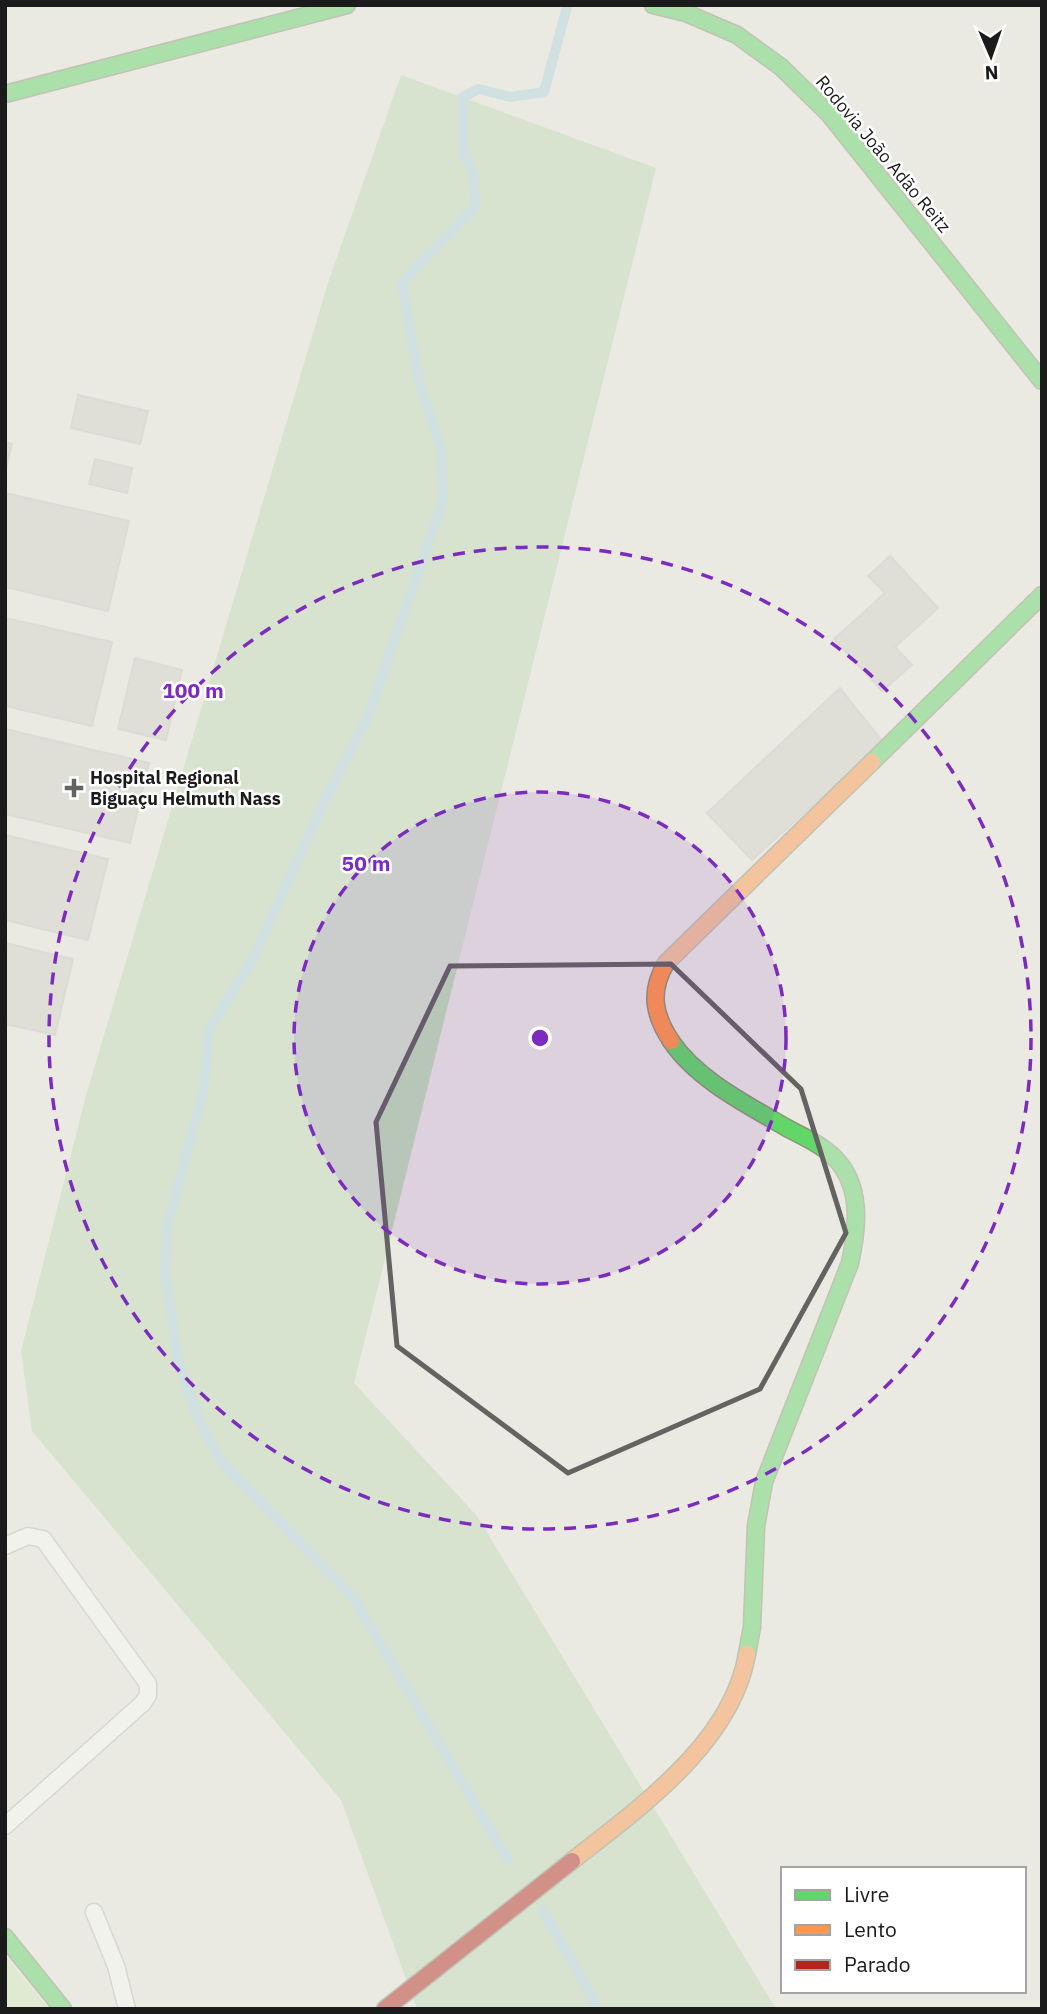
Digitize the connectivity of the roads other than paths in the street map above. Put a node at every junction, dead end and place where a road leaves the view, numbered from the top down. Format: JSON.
{"nodes":[{"id":1,"x":347,"y":5,"type":"edge"},
{"id":2,"x":653,"y":5,"type":"edge"},
{"id":3,"x":5,"y":94,"type":"edge"},
{"id":4,"x":1042,"y":381,"type":"edge"},
{"id":5,"x":1042,"y":595,"type":"edge"},
{"id":6,"x":5,"y":1546,"type":"edge"},
{"id":7,"x":5,"y":1826,"type":"edge"},
{"id":8,"x":94,"y":1912,"type":"dead end"},
{"id":9,"x":5,"y":1937,"type":"edge"},
{"id":10,"x":63,"y":2009,"type":"edge"},
{"id":11,"x":127,"y":2009,"type":"edge"},
{"id":12,"x":385,"y":2009,"type":"edge"}],
"edges":[{"from":1,"to":3,"type":"street"},
{"from":2,"to":4,"type":"street","name":"Rodovia João Adão Reitz"},
{"from":5,"to":12,"type":"street"},
{"from":6,"to":7,"type":"lane"},
{"from":8,"to":11,"type":"lane"},
{"from":9,"to":10,"type":"street"}]}
